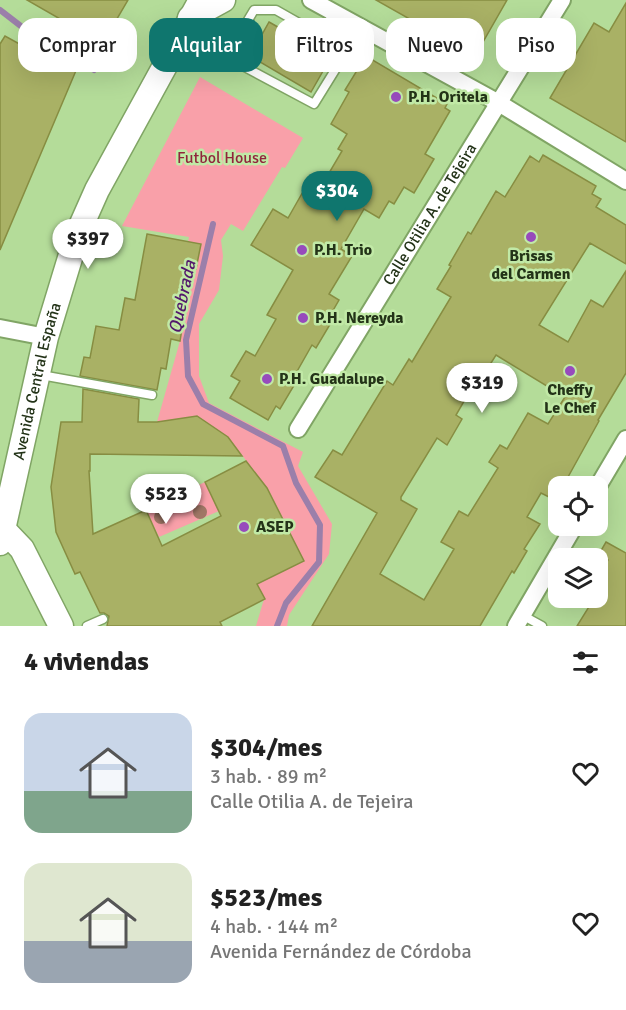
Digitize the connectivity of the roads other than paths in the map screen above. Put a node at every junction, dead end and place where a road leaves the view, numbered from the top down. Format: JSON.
{"nodes":[{"id":1,"x":223,"y":0,"type":"edge"},
{"id":2,"x":311,"y":0,"type":"edge"},
{"id":3,"x":562,"y":0,"type":"edge"},
{"id":4,"x":190,"y":13,"type":"edge"},
{"id":5,"x":334,"y":13,"type":"junction"},
{"id":6,"x":249,"y":18,"type":"edge"},
{"id":7,"x":343,"y":18,"type":"edge"},
{"id":8,"x":374,"y":35,"type":"edge"},
{"id":9,"x":254,"y":72,"type":"edge"},
{"id":10,"x":335,"y":72,"type":"edge"},
{"id":11,"x":497,"y":102,"type":"junction"},
{"id":12,"x":626,"y":181,"type":"edge"},
{"id":13,"x":0,"y":328,"type":"edge"},
{"id":14,"x":46,"y":337,"type":"junction"},
{"id":15,"x":37,"y":375,"type":"junction"},
{"id":16,"x":152,"y":395,"type":"dead end"},
{"id":17,"x":298,"y":429,"type":"dead end"},
{"id":18,"x":626,"y":439,"type":"edge"},
{"id":19,"x":604,"y":476,"type":"edge"},
{"id":20,"x":1,"y":535,"type":"edge"},
{"id":21,"x":569,"y":536,"type":"edge"},
{"id":22,"x":103,"y":619,"type":"dead end"},
{"id":23,"x":519,"y":620,"type":"edge"},
{"id":24,"x":61,"y":626,"type":"edge"},
{"id":25,"x":87,"y":626,"type":"edge"},
{"id":26,"x":542,"y":626,"type":"edge"}],
"edges":[{"from":1,"to":4,"type":"main road"},
{"from":2,"to":5,"type":"street"},
{"from":3,"to":11,"type":"street","name":"Calle Otilia A. de Tejeira"},
{"from":4,"to":14,"type":"main road","name":"Avenida Central España"},
{"from":5,"to":6,"type":"lane"},
{"from":5,"to":7,"type":"street"},
{"from":8,"to":11,"type":"street"},
{"from":9,"to":10,"type":"lane"},
{"from":11,"to":12,"type":"street"},
{"from":11,"to":17,"type":"street","name":"Calle Otilia A. de Tejeira"},
{"from":13,"to":14,"type":"street"},
{"from":14,"to":15,"type":"main road","name":"Avenida Central España"},
{"from":15,"to":16,"type":"lane"},
{"from":15,"to":20,"type":"main road","name":"Avenida Central España"},
{"from":18,"to":19,"type":"street"},
{"from":20,"to":24,"type":"main road"},
{"from":21,"to":23,"type":"street"},
{"from":22,"to":25,"type":"lane"},
{"from":23,"to":26,"type":"lane"}]}
